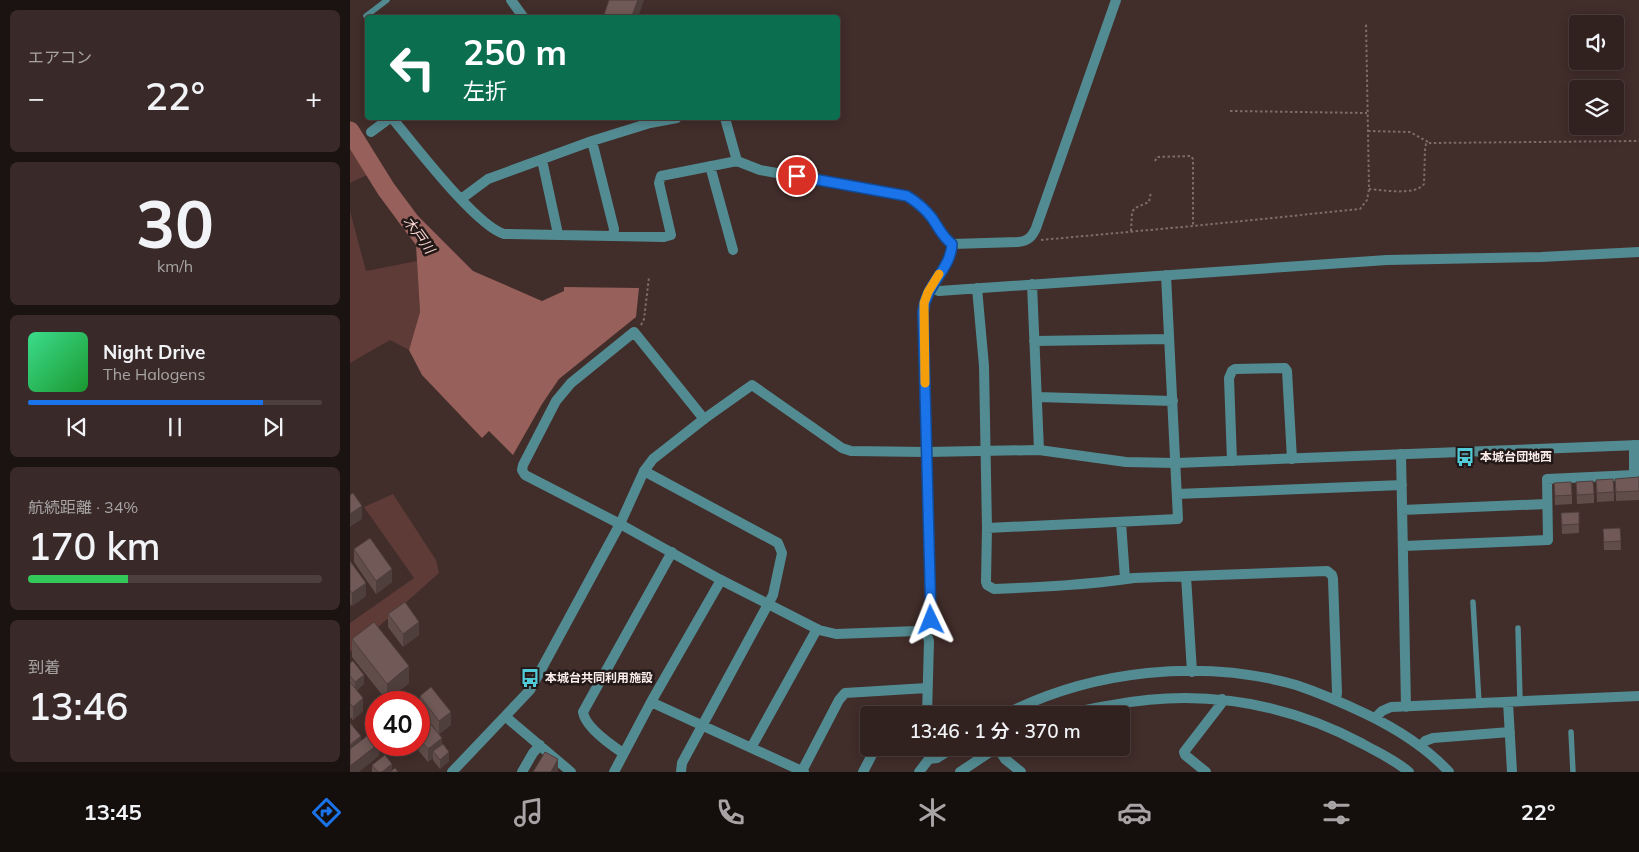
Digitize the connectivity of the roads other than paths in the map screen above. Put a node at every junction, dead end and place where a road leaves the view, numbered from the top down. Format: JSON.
{"nodes":[{"id":1,"x":387,"y":0,"type":"edge"},
{"id":2,"x":511,"y":0,"type":"edge"},
{"id":3,"x":1116,"y":0,"type":"edge"},
{"id":4,"x":367,"y":15,"type":"edge"},
{"id":5,"x":522,"y":15,"type":"edge"},
{"id":6,"x":388,"y":120,"type":"edge"},
{"id":7,"x":393,"y":120,"type":"edge"},
{"id":8,"x":666,"y":120,"type":"edge"},
{"id":9,"x":726,"y":120,"type":"edge"},
{"id":10,"x":371,"y":132,"type":"dead end"},
{"id":11,"x":592,"y":142,"type":"junction"},
{"id":12,"x":542,"y":160,"type":"junction"},
{"id":13,"x":737,"y":161,"type":"junction"},
{"id":14,"x":710,"y":166,"type":"junction"},
{"id":15,"x":461,"y":199,"type":"junction"},
{"id":16,"x":558,"y":234,"type":"junction"},
{"id":17,"x":613,"y":236,"type":"junction"},
{"id":18,"x":952,"y":244,"type":"junction"},
{"id":19,"x":733,"y":250,"type":"dead end"},
{"id":20,"x":1639,"y":252,"type":"edge"},
{"id":21,"x":1166,"y":275,"type":"junction"},
{"id":22,"x":1032,"y":284,"type":"junction"},
{"id":23,"x":931,"y":288,"type":"junction"},
{"id":24,"x":977,"y":288,"type":"junction"},
{"id":25,"x":1170,"y":339,"type":"junction"},
{"id":26,"x":1034,"y":341,"type":"junction"},
{"id":27,"x":1037,"y":397,"type":"junction"},
{"id":28,"x":1173,"y":401,"type":"junction"},
{"id":29,"x":704,"y":419,"type":"junction"},
{"id":30,"x":1636,"y":445,"type":"edge"},
{"id":31,"x":1039,"y":450,"type":"junction"},
{"id":32,"x":984,"y":451,"type":"junction"},
{"id":33,"x":926,"y":452,"type":"junction"},
{"id":34,"x":1401,"y":454,"type":"junction"},
{"id":35,"x":1292,"y":459,"type":"junction"},
{"id":36,"x":1232,"y":461,"type":"junction"},
{"id":37,"x":1176,"y":463,"type":"junction"},
{"id":38,"x":644,"y":471,"type":"junction"},
{"id":39,"x":1402,"y":485,"type":"junction"},
{"id":40,"x":1176,"y":494,"type":"junction"},
{"id":41,"x":1547,"y":504,"type":"junction"},
{"id":42,"x":1402,"y":510,"type":"junction"},
{"id":43,"x":1121,"y":522,"type":"junction"},
{"id":44,"x":620,"y":524,"type":"junction"},
{"id":45,"x":987,"y":528,"type":"junction"},
{"id":46,"x":1404,"y":546,"type":"junction"},
{"id":47,"x":672,"y":552,"type":"junction"},
{"id":48,"x":1186,"y":576,"type":"junction"},
{"id":49,"x":1125,"y":579,"type":"junction"},
{"id":50,"x":721,"y":580,"type":"junction"},
{"id":51,"x":1473,"y":602,"type":"dead end"},
{"id":52,"x":769,"y":604,"type":"junction"},
{"id":53,"x":1518,"y":628,"type":"dead end"},
{"id":54,"x":817,"y":629,"type":"junction"},
{"id":55,"x":925,"y":629,"type":"junction"},
{"id":56,"x":1192,"y":672,"type":"junction"},
{"id":57,"x":927,"y":688,"type":"junction"},
{"id":58,"x":1639,"y":696,"type":"edge"},
{"id":59,"x":1222,"y":699,"type":"junction"},
{"id":60,"x":1336,"y":699,"type":"junction"},
{"id":61,"x":1520,"y":701,"type":"junction"},
{"id":62,"x":651,"y":702,"type":"junction"},
{"id":63,"x":1508,"y":702,"type":"junction"},
{"id":64,"x":1479,"y":703,"type":"junction"},
{"id":65,"x":928,"y":706,"type":"edge"},
{"id":66,"x":1024,"y":706,"type":"edge"},
{"id":67,"x":1109,"y":706,"type":"edge"},
{"id":68,"x":1406,"y":707,"type":"junction"},
{"id":69,"x":506,"y":717,"type":"junction"},
{"id":70,"x":1375,"y":718,"type":"junction"},
{"id":71,"x":702,"y":726,"type":"junction"},
{"id":72,"x":1510,"y":732,"type":"junction"},
{"id":73,"x":1571,"y":732,"type":"dead end"},
{"id":74,"x":540,"y":745,"type":"junction"},
{"id":75,"x":1421,"y":746,"type":"junction"},
{"id":76,"x":751,"y":748,"type":"junction"},
{"id":77,"x":623,"y":753,"type":"junction"},
{"id":78,"x":871,"y":756,"type":"edge"},
{"id":79,"x":929,"y":756,"type":"edge"},
{"id":80,"x":940,"y":756,"type":"edge"},
{"id":81,"x":985,"y":756,"type":"edge"},
{"id":82,"x":1003,"y":756,"type":"edge"},
{"id":83,"x":929,"y":759,"type":"junction"},
{"id":84,"x":452,"y":772,"type":"edge"},
{"id":85,"x":522,"y":772,"type":"edge"},
{"id":86,"x":571,"y":772,"type":"edge"},
{"id":87,"x":614,"y":772,"type":"edge"},
{"id":88,"x":681,"y":772,"type":"edge"},
{"id":89,"x":803,"y":772,"type":"edge"},
{"id":90,"x":863,"y":772,"type":"edge"},
{"id":91,"x":919,"y":772,"type":"edge"},
{"id":92,"x":960,"y":772,"type":"edge"},
{"id":93,"x":1021,"y":772,"type":"edge"},
{"id":94,"x":1206,"y":772,"type":"edge"},
{"id":95,"x":1408,"y":772,"type":"edge"},
{"id":96,"x":1449,"y":772,"type":"edge"},
{"id":97,"x":1512,"y":772,"type":"edge"},
{"id":98,"x":1573,"y":772,"type":"edge"}],
"edges":[{"from":1,"to":4,"type":"lane"},
{"from":2,"to":5,"type":"street"},
{"from":3,"to":18,"type":"street"},
{"from":6,"to":10,"type":"street"},
{"from":7,"to":15,"type":"street"},
{"from":8,"to":11,"type":"street"},
{"from":9,"to":13,"type":"street"},
{"from":11,"to":12,"type":"street"},
{"from":11,"to":17,"type":"street"},
{"from":12,"to":15,"type":"street"},
{"from":12,"to":16,"type":"street"},
{"from":13,"to":14,"type":"street"},
{"from":13,"to":18,"type":"street"},
{"from":14,"to":17,"type":"street"},
{"from":14,"to":19,"type":"street"},
{"from":15,"to":16,"type":"street"},
{"from":16,"to":17,"type":"street"},
{"from":18,"to":23,"type":"street"},
{"from":20,"to":21,"type":"street"},
{"from":21,"to":22,"type":"street"},
{"from":21,"to":25,"type":"street"},
{"from":22,"to":24,"type":"street"},
{"from":22,"to":26,"type":"street"},
{"from":23,"to":24,"type":"street"},
{"from":23,"to":33,"type":"street"},
{"from":24,"to":32,"type":"street"},
{"from":25,"to":26,"type":"street"},
{"from":25,"to":28,"type":"street"},
{"from":26,"to":27,"type":"street"},
{"from":27,"to":28,"type":"street"},
{"from":27,"to":31,"type":"street"},
{"from":28,"to":37,"type":"street"},
{"from":29,"to":33,"type":"street"},
{"from":29,"to":38,"type":"street"},
{"from":29,"to":44,"type":"street"},
{"from":30,"to":34,"type":"street"},
{"from":30,"to":41,"type":"street"},
{"from":31,"to":32,"type":"street"},
{"from":31,"to":37,"type":"street"},
{"from":32,"to":33,"type":"street"},
{"from":32,"to":45,"type":"street"},
{"from":33,"to":55,"type":"street"},
{"from":34,"to":35,"type":"street"},
{"from":34,"to":39,"type":"street"},
{"from":35,"to":36,"type":"street"},
{"from":35,"to":36,"type":"street"},
{"from":36,"to":37,"type":"street"},
{"from":37,"to":40,"type":"street"},
{"from":38,"to":44,"type":"street"},
{"from":38,"to":52,"type":"street"},
{"from":39,"to":40,"type":"street"},
{"from":39,"to":42,"type":"street"},
{"from":40,"to":43,"type":"street"},
{"from":41,"to":42,"type":"street"},
{"from":41,"to":46,"type":"street"},
{"from":42,"to":46,"type":"street"},
{"from":43,"to":45,"type":"street"},
{"from":43,"to":49,"type":"street"},
{"from":44,"to":47,"type":"street"},
{"from":44,"to":69,"type":"street"},
{"from":45,"to":49,"type":"street"},
{"from":46,"to":68,"type":"street"},
{"from":47,"to":50,"type":"street"},
{"from":47,"to":77,"type":"street"},
{"from":48,"to":49,"type":"street"},
{"from":48,"to":56,"type":"street"},
{"from":48,"to":60,"type":"street"},
{"from":50,"to":52,"type":"street"},
{"from":50,"to":62,"type":"street"},
{"from":51,"to":64,"type":"lane"},
{"from":52,"to":54,"type":"street"},
{"from":52,"to":71,"type":"street"},
{"from":53,"to":61,"type":"lane"},
{"from":54,"to":55,"type":"street"},
{"from":54,"to":76,"type":"street"},
{"from":55,"to":57,"type":"street"},
{"from":56,"to":60,"type":"street"},
{"from":56,"to":66,"type":"street"},
{"from":57,"to":65,"type":"street"},
{"from":57,"to":89,"type":"street"},
{"from":58,"to":61,"type":"street"},
{"from":59,"to":67,"type":"street"},
{"from":59,"to":94,"type":"street"},
{"from":59,"to":95,"type":"street"},
{"from":60,"to":70,"type":"street"},
{"from":61,"to":63,"type":"street"},
{"from":62,"to":71,"type":"street"},
{"from":62,"to":77,"type":"street"},
{"from":63,"to":64,"type":"street"},
{"from":63,"to":72,"type":"street"},
{"from":64,"to":68,"type":"street"},
{"from":68,"to":70,"type":"street"},
{"from":69,"to":74,"type":"street"},
{"from":69,"to":84,"type":"street"},
{"from":70,"to":75,"type":"street"},
{"from":71,"to":76,"type":"street"},
{"from":71,"to":88,"type":"street"},
{"from":72,"to":75,"type":"street"},
{"from":72,"to":97,"type":"street"},
{"from":73,"to":98,"type":"lane"},
{"from":74,"to":85,"type":"street"},
{"from":74,"to":86,"type":"street"},
{"from":75,"to":96,"type":"street"},
{"from":76,"to":89,"type":"street"},
{"from":77,"to":87,"type":"street"},
{"from":78,"to":90,"type":"street"},
{"from":79,"to":83,"type":"street"},
{"from":80,"to":83,"type":"street"},
{"from":81,"to":92,"type":"street"},
{"from":82,"to":93,"type":"street"},
{"from":83,"to":91,"type":"street"}]}
